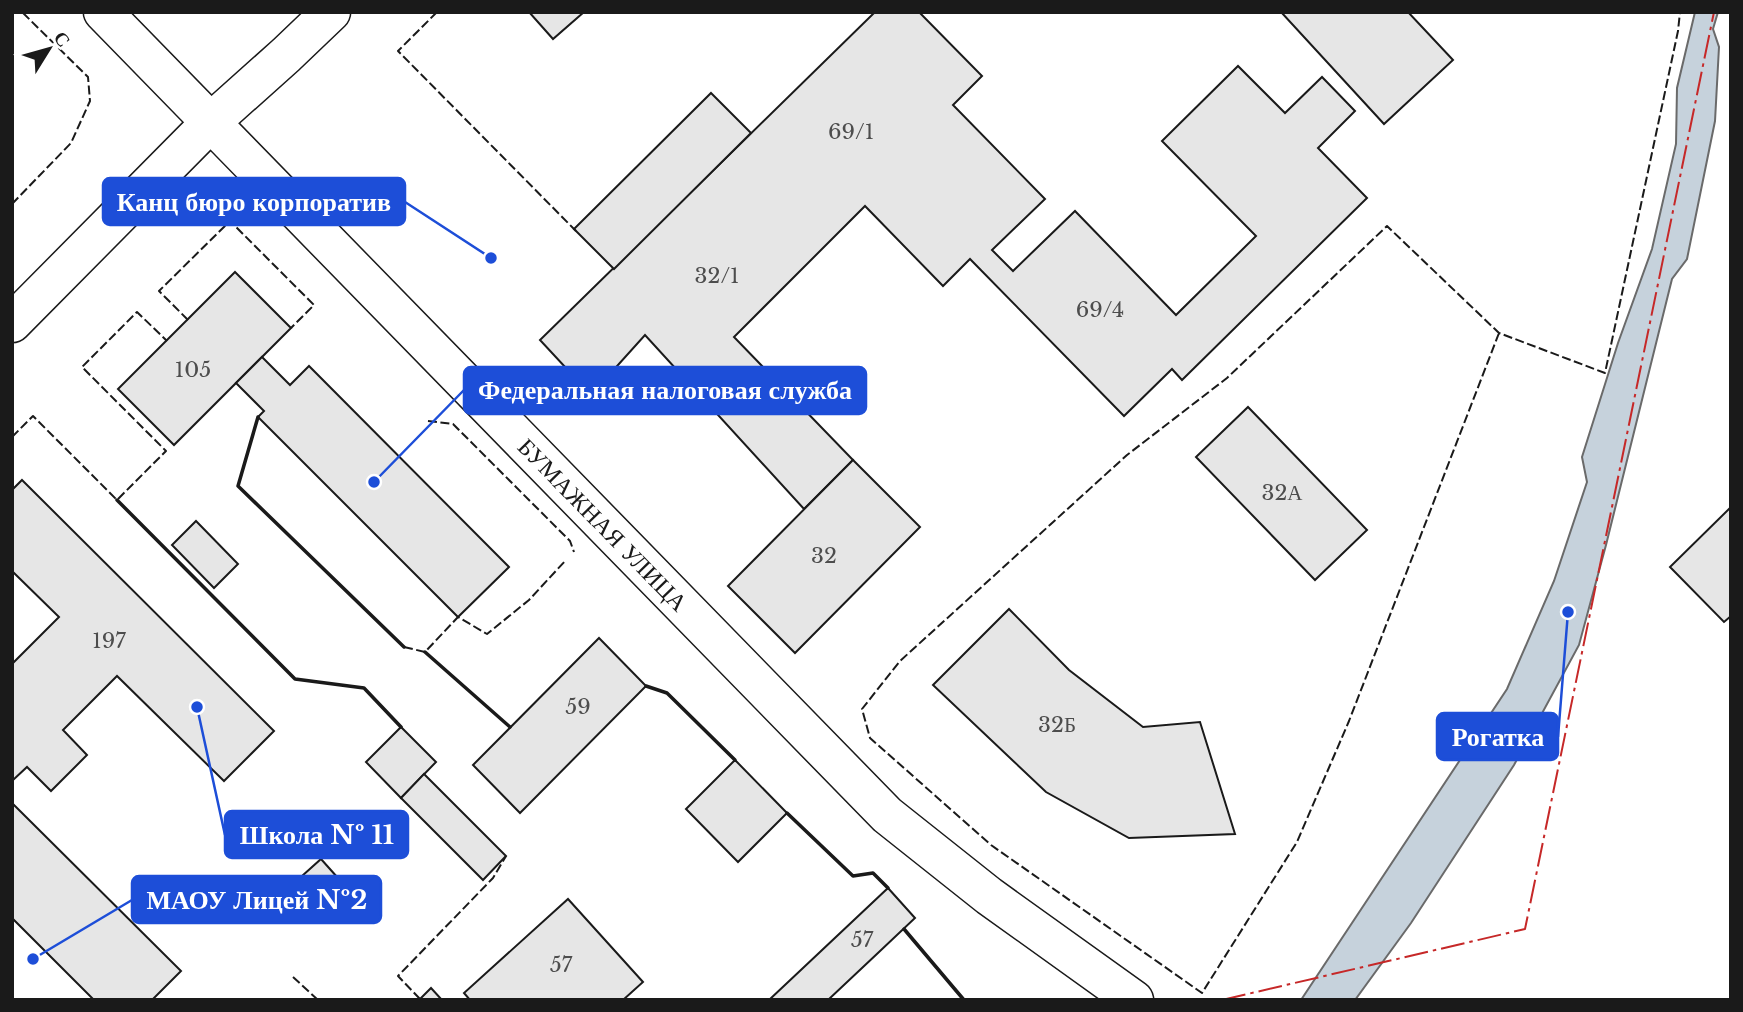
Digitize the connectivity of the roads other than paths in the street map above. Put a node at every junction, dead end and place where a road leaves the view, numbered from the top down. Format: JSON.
{"nodes":[{"id":1,"x":103,"y":12,"type":"edge"},
{"id":2,"x":331,"y":12,"type":"edge"},
{"id":3,"x":210,"y":123,"type":"junction"},
{"id":4,"x":12,"y":323,"type":"edge"},
{"id":5,"x":1134,"y":1000,"type":"edge"}],
"edges":[{"from":1,"to":3,"type":"street","name":"БУМАЖНАЯ УЛИЦА"},
{"from":2,"to":3,"type":"street"},
{"from":3,"to":4,"type":"street"},
{"from":3,"to":5,"type":"street","name":"БУМАЖНАЯ УЛИЦА"}]}
